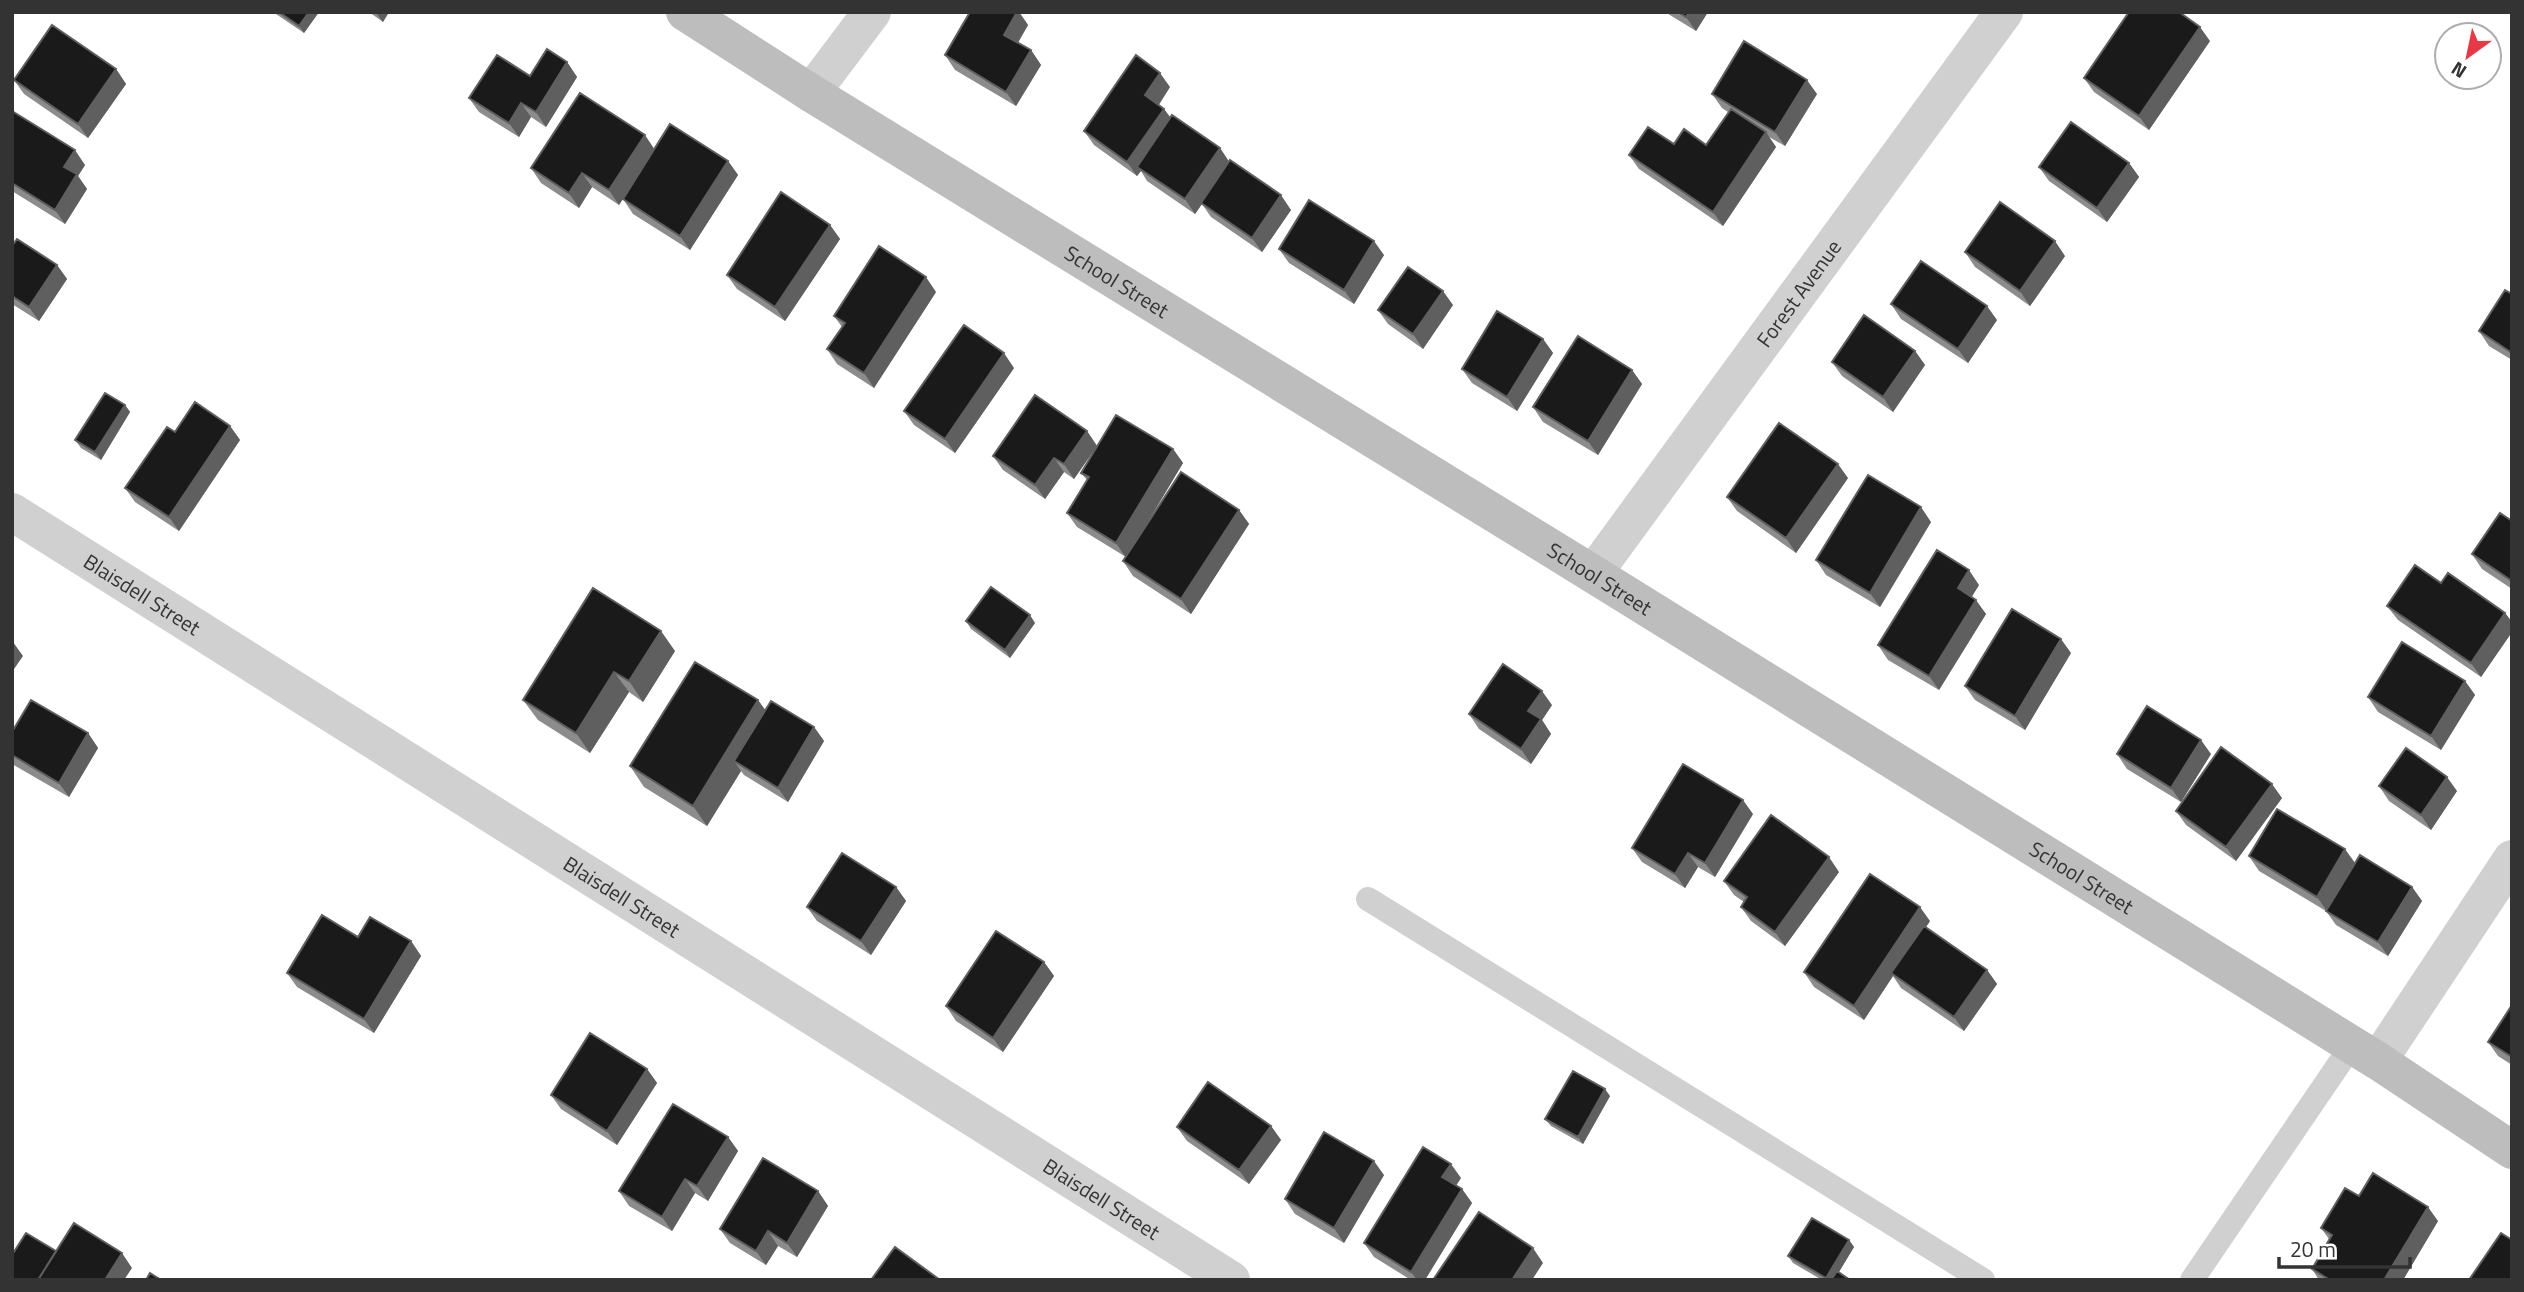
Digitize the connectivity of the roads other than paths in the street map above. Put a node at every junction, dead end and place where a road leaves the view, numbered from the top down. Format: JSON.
{"nodes":[{"id":1,"x":685,"y":12,"type":"edge"},
{"id":2,"x":872,"y":12,"type":"edge"},
{"id":3,"x":2004,"y":12,"type":"edge"},
{"id":4,"x":811,"y":93,"type":"junction"},
{"id":5,"x":12,"y":512,"type":"edge"},
{"id":6,"x":1593,"y":574,"type":"junction"},
{"id":7,"x":2512,"y":859,"type":"edge"},
{"id":8,"x":1368,"y":899,"type":"dead end"},
{"id":9,"x":2365,"y":1053,"type":"junction"},
{"id":10,"x":2512,"y":1150,"type":"edge"},
{"id":11,"x":1231,"y":1280,"type":"edge"},
{"id":12,"x":1983,"y":1280,"type":"edge"},
{"id":13,"x":2192,"y":1280,"type":"edge"}],
"edges":[{"from":1,"to":4,"type":"main road","name":"School Street"},
{"from":2,"to":4,"type":"street"},
{"from":3,"to":6,"type":"street","name":"Forest Avenue"},
{"from":4,"to":6,"type":"main road","name":"School Street"},
{"from":5,"to":11,"type":"street","name":"Blaisdell Street"},
{"from":6,"to":9,"type":"main road","name":"School Street"},
{"from":7,"to":9,"type":"street"},
{"from":8,"to":12,"type":"lane"},
{"from":9,"to":10,"type":"main road","name":"School Street"},
{"from":9,"to":13,"type":"lane"}]}
